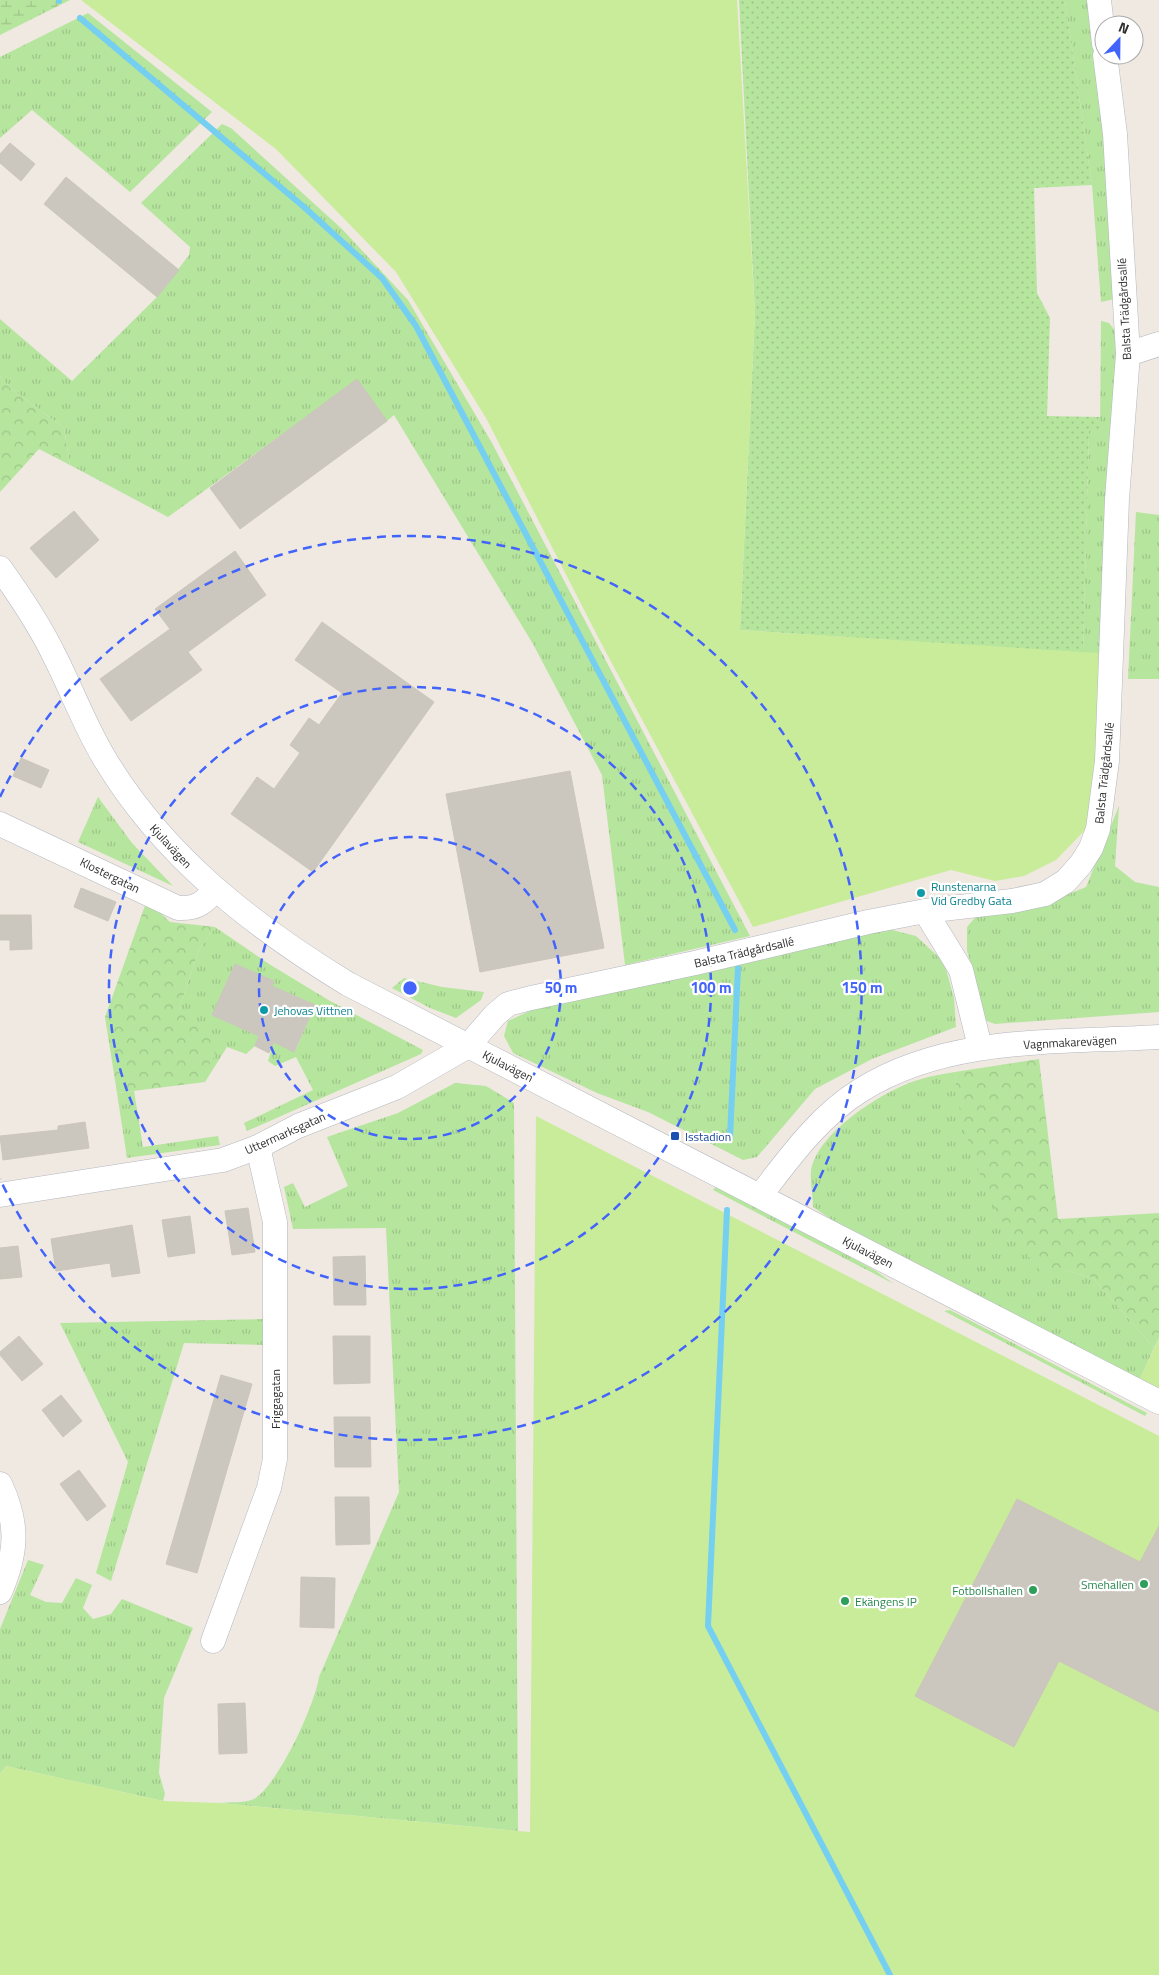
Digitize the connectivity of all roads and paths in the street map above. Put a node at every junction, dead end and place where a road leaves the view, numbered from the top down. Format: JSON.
{"nodes":[{"id":1,"x":1099,"y":0,"type":"edge"},
{"id":2,"x":1101,"y":15,"type":"edge"},
{"id":3,"x":1106,"y":65,"type":"edge"},
{"id":4,"x":1159,"y":344,"type":"edge"},
{"id":5,"x":1128,"y":354,"type":"junction"},
{"id":6,"x":0,"y":568,"type":"edge"},
{"id":7,"x":0,"y":824,"type":"edge"},
{"id":8,"x":216,"y":890,"type":"junction"},
{"id":9,"x":925,"y":911,"type":"junction"},
{"id":10,"x":1159,"y":1037,"type":"edge"},
{"id":11,"x":468,"y":1046,"type":"junction"},
{"id":12,"x":980,"y":1047,"type":"junction"},
{"id":13,"x":258,"y":1148,"type":"junction"},
{"id":14,"x":0,"y":1195,"type":"edge"},
{"id":15,"x":760,"y":1196,"type":"junction"},
{"id":16,"x":1159,"y":1402,"type":"edge"},
{"id":17,"x":0,"y":1484,"type":"edge"},
{"id":18,"x":0,"y":1592,"type":"edge"},
{"id":19,"x":213,"y":1641,"type":"dead end"}],
"edges":[{"from":1,"to":2,"type":"street"},
{"from":3,"to":5,"type":"street","name":"Balsta Trädgårdsallé"},
{"from":4,"to":5,"type":"street"},
{"from":5,"to":9,"type":"street","name":"Balsta Trädgårdsallé"},
{"from":6,"to":8,"type":"street","name":"Kjulavägen"},
{"from":7,"to":8,"type":"street","name":"Klostergatan"},
{"from":8,"to":11,"type":"street","name":"Kjulavägen"},
{"from":9,"to":11,"type":"street","name":"Balsta Trädgårdsallé"},
{"from":9,"to":12,"type":"street"},
{"from":10,"to":12,"type":"street","name":"Vagnmakarevägen"},
{"from":11,"to":13,"type":"street","name":"Uttermarksgatan"},
{"from":11,"to":15,"type":"street","name":"Kjulavägen"},
{"from":12,"to":15,"type":"street","name":"Vagnmakarevägen"},
{"from":13,"to":14,"type":"street","name":"Uttermarksgatan"},
{"from":13,"to":19,"type":"street","name":"Friggagatan"},
{"from":15,"to":16,"type":"street","name":"Kjulavägen"},
{"from":17,"to":18,"type":"street"}]}
